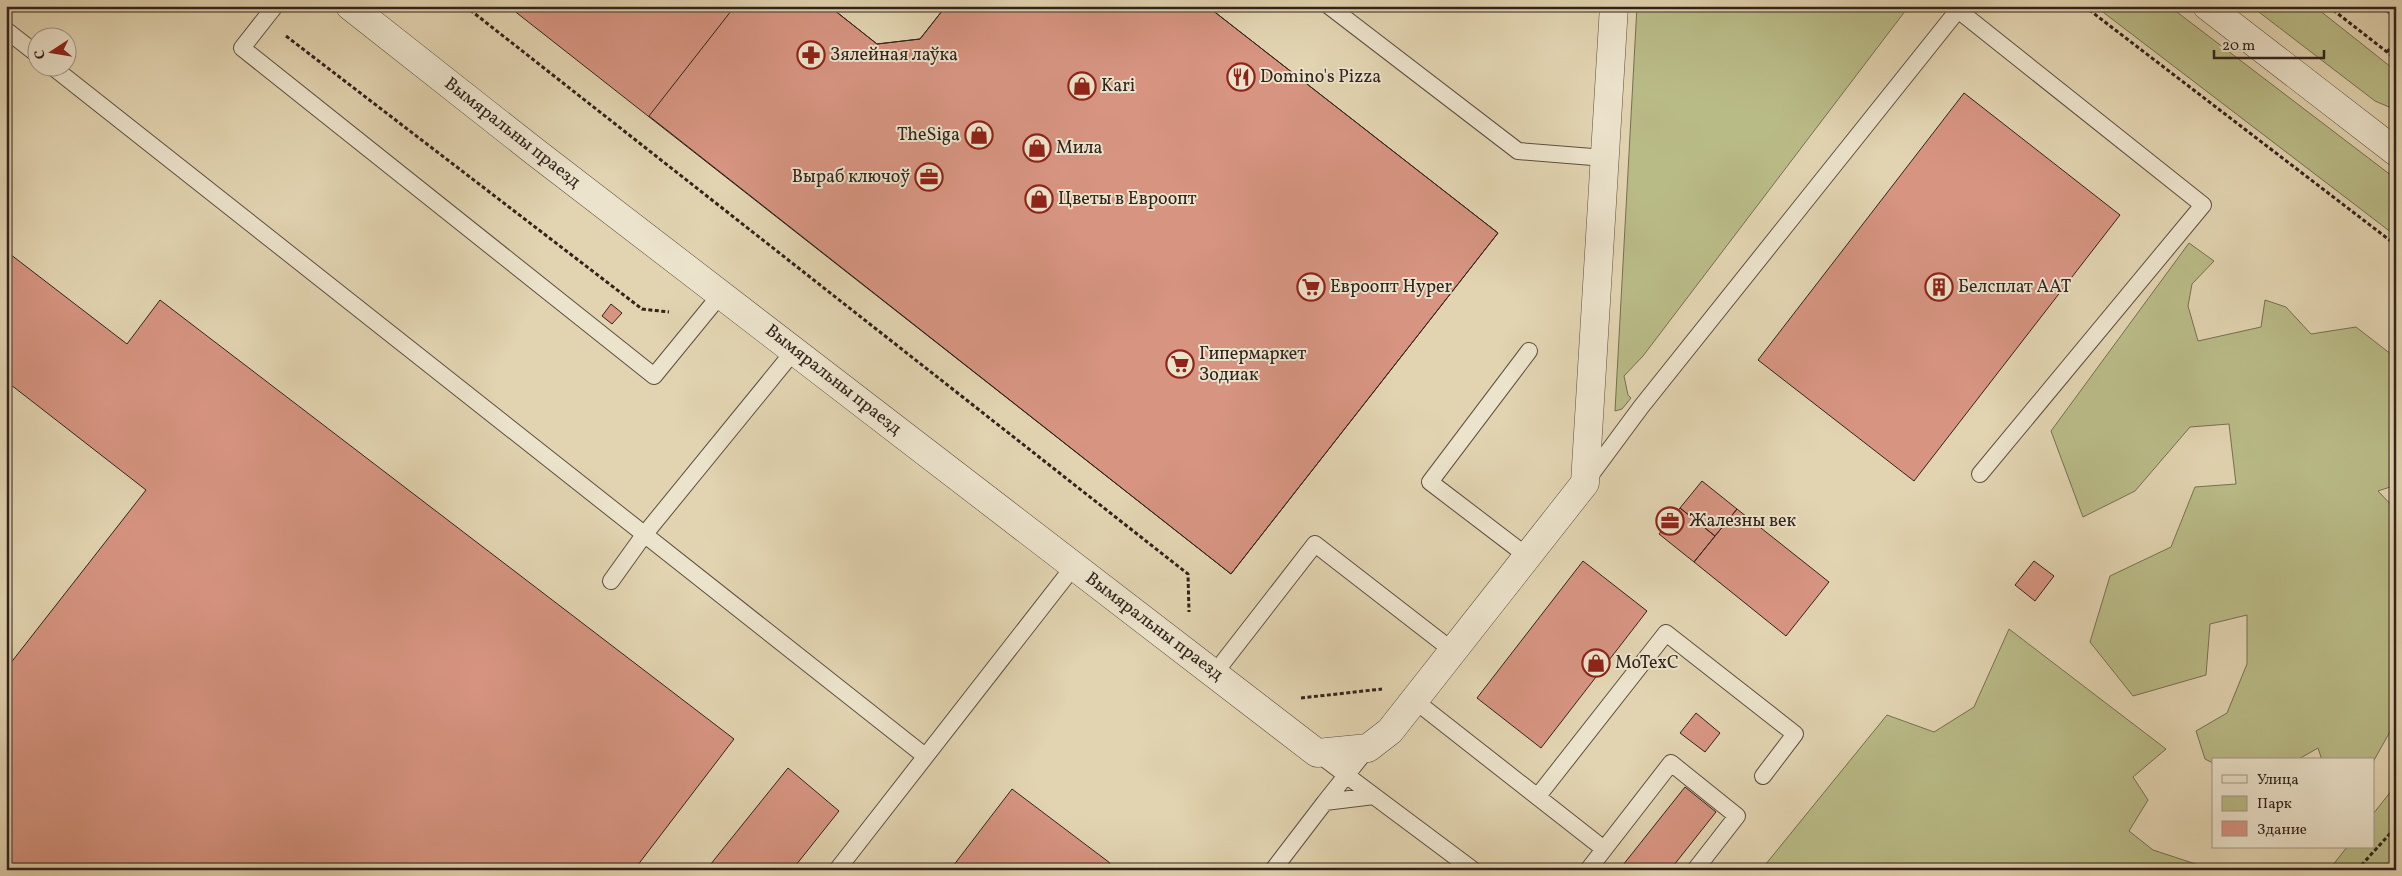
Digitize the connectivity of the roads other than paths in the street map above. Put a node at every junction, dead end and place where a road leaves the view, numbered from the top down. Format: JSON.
{"nodes":[{"id":1,"x":275,"y":6,"type":"edge"},
{"id":2,"x":350,"y":6,"type":"edge"},
{"id":3,"x":1329,"y":6,"type":"edge"},
{"id":4,"x":1614,"y":6,"type":"edge"},
{"id":5,"x":2207,"y":6,"type":"edge"},
{"id":6,"x":6,"y":30,"type":"edge"},
{"id":7,"x":28,"y":46,"type":"edge"},
{"id":8,"x":67,"y":78,"type":"edge"},
{"id":9,"x":2393,"y":144,"type":"edge"},
{"id":10,"x":1604,"y":158,"type":"junction"},
{"id":11,"x":718,"y":291,"type":"junction"},
{"id":12,"x":794,"y":351,"type":"junction"},
{"id":13,"x":1529,"y":351,"type":"dead end"},
{"id":14,"x":1980,"y":474,"type":"dead end"},
{"id":15,"x":1585,"y":483,"type":"junction"},
{"id":16,"x":644,"y":534,"type":"junction"},
{"id":17,"x":1527,"y":556,"type":"junction"},
{"id":18,"x":1074,"y":566,"type":"junction"},
{"id":19,"x":611,"y":581,"type":"dead end"},
{"id":20,"x":1453,"y":651,"type":"junction"},
{"id":21,"x":1214,"y":674,"type":"junction"},
{"id":22,"x":1414,"y":700,"type":"junction"},
{"id":23,"x":1368,"y":748,"type":"junction"},
{"id":24,"x":1317,"y":753,"type":"junction"},
{"id":25,"x":924,"y":756,"type":"junction"},
{"id":26,"x":1345,"y":774,"type":"junction"},
{"id":27,"x":1763,"y":776,"type":"dead end"},
{"id":28,"x":1374,"y":796,"type":"junction"},
{"id":29,"x":1538,"y":796,"type":"junction"},
{"id":30,"x":1325,"y":802,"type":"junction"},
{"id":31,"x":1604,"y":849,"type":"junction"},
{"id":32,"x":837,"y":870,"type":"edge"},
{"id":33,"x":1273,"y":870,"type":"edge"},
{"id":34,"x":1473,"y":870,"type":"edge"},
{"id":35,"x":1588,"y":870,"type":"edge"},
{"id":36,"x":1695,"y":870,"type":"edge"}],
"edges":[{"from":1,"to":11,"type":"lane"},
{"from":2,"to":11,"type":"street","name":"Вымяральны праезд"},
{"from":3,"to":10,"type":"lane"},
{"from":4,"to":10,"type":"street"},
{"from":5,"to":9,"type":"street"},
{"from":6,"to":7,"type":"lane"},
{"from":8,"to":16,"type":"lane"},
{"from":10,"to":15,"type":"street"},
{"from":11,"to":12,"type":"street","name":"Вымяральны праезд"},
{"from":12,"to":16,"type":"lane"},
{"from":12,"to":18,"type":"street","name":"Вымяральны праезд"},
{"from":13,"to":17,"type":"lane"},
{"from":14,"to":15,"type":"lane"},
{"from":15,"to":17,"type":"street"},
{"from":16,"to":19,"type":"lane"},
{"from":16,"to":25,"type":"lane"},
{"from":17,"to":20,"type":"street"},
{"from":18,"to":21,"type":"street","name":"Вымяральны праезд"},
{"from":18,"to":25,"type":"lane"},
{"from":20,"to":21,"type":"lane"},
{"from":20,"to":22,"type":"street"},
{"from":21,"to":24,"type":"street","name":"Вымяральны праезд"},
{"from":22,"to":23,"type":"street"},
{"from":22,"to":29,"type":"lane"},
{"from":23,"to":24,"type":"street"},
{"from":23,"to":26,"type":"lane"},
{"from":24,"to":26,"type":"lane"},
{"from":25,"to":32,"type":"lane"},
{"from":26,"to":28,"type":"lane"},
{"from":26,"to":30,"type":"lane"},
{"from":27,"to":29,"type":"lane"},
{"from":28,"to":30,"type":"lane"},
{"from":28,"to":34,"type":"lane"},
{"from":29,"to":31,"type":"lane"},
{"from":30,"to":33,"type":"lane"},
{"from":31,"to":35,"type":"lane"},
{"from":31,"to":36,"type":"lane"}]}
